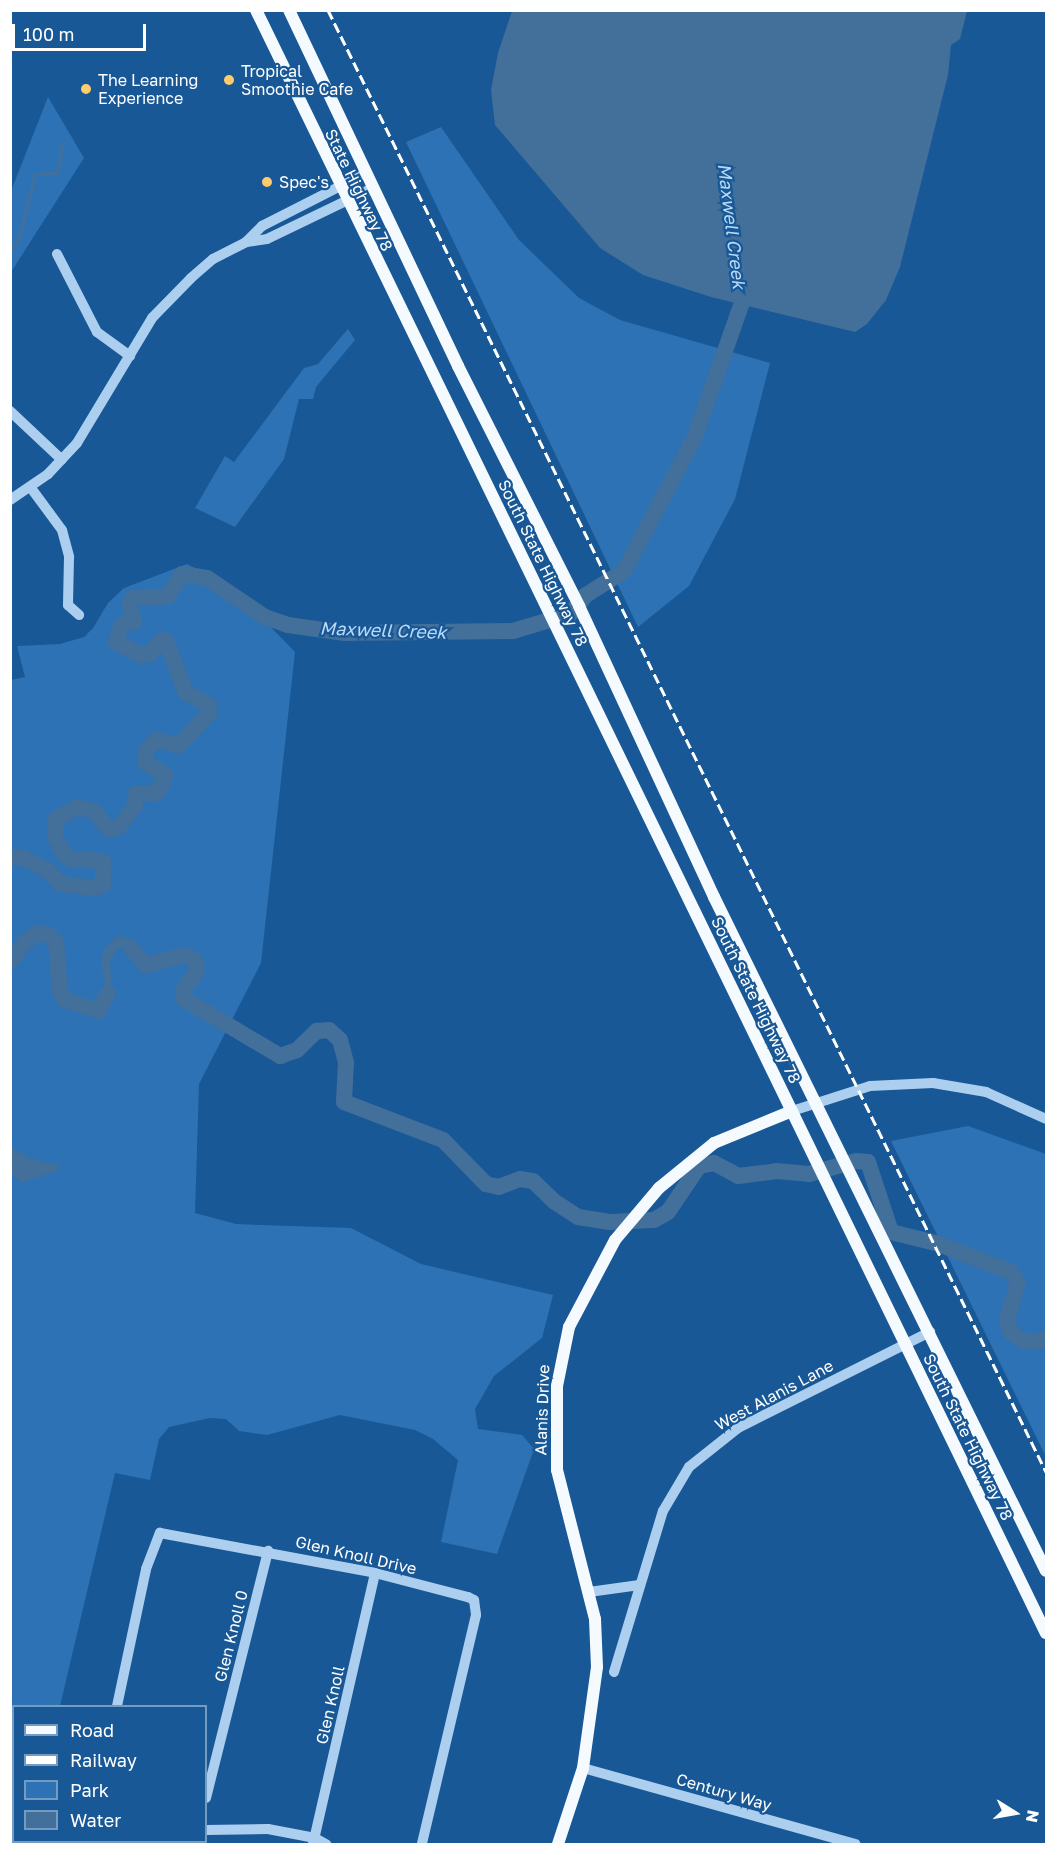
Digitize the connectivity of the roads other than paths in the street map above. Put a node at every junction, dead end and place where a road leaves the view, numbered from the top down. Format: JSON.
{"nodes":[{"id":1,"x":256,"y":10,"type":"edge"},
{"id":2,"x":289,"y":10,"type":"edge"},
{"id":3,"x":366,"y":173,"type":"junction"},
{"id":4,"x":339,"y":186,"type":"junction"},
{"id":5,"x":373,"y":188,"type":"junction"},
{"id":6,"x":346,"y":201,"type":"junction"},
{"id":7,"x":281,"y":216,"type":"junction"},
{"id":8,"x":287,"y":229,"type":"junction"},
{"id":9,"x":246,"y":242,"type":"junction"},
{"id":10,"x":57,"y":254,"type":"dead end"},
{"id":11,"x":130,"y":356,"type":"junction"},
{"id":12,"x":458,"y":366,"type":"joint"},
{"id":13,"x":435,"y":382,"type":"joint"},
{"id":14,"x":10,"y":411,"type":"edge"},
{"id":15,"x":62,"y":460,"type":"junction"},
{"id":16,"x":31,"y":488,"type":"junction"},
{"id":17,"x":10,"y":500,"type":"edge"},
{"id":18,"x":79,"y":615,"type":"dead end"},
{"id":19,"x":816,"y":1102,"type":"junction"},
{"id":20,"x":792,"y":1111,"type":"junction"},
{"id":21,"x":1047,"y":1119,"type":"edge"},
{"id":22,"x":930,"y":1332,"type":"junction"},
{"id":23,"x":904,"y":1345,"type":"junction"},
{"id":24,"x":268,"y":1551,"type":"junction"},
{"id":25,"x":1047,"y":1571,"type":"edge"},
{"id":26,"x":375,"y":1573,"type":"junction"},
{"id":27,"x":640,"y":1585,"type":"junction"},
{"id":28,"x":589,"y":1592,"type":"junction"},
{"id":29,"x":1047,"y":1633,"type":"edge"},
{"id":30,"x":614,"y":1672,"type":"dead end"},
{"id":31,"x":117,"y":1705,"type":"edge"},
{"id":32,"x":583,"y":1768,"type":"junction"},
{"id":33,"x":207,"y":1794,"type":"edge"},
{"id":34,"x":207,"y":1830,"type":"edge"},
{"id":35,"x":314,"y":1841,"type":"edge"},
{"id":36,"x":326,"y":1845,"type":"edge"},
{"id":37,"x":422,"y":1845,"type":"edge"},
{"id":38,"x":558,"y":1845,"type":"edge"},
{"id":39,"x":856,"y":1845,"type":"edge"}],
"edges":[{"from":1,"to":4,"type":"main road","name":"State Highway 78"},
{"from":2,"to":3,"type":"main road","name":"State Highway 78"},
{"from":3,"to":4,"type":"street"},
{"from":3,"to":5,"type":"main road","name":"State Highway 78"},
{"from":4,"to":6,"type":"main road","name":"State Highway 78"},
{"from":4,"to":7,"type":"street"},
{"from":5,"to":6,"type":"street"},
{"from":5,"to":12,"type":"main road","name":"State Highway 78"},
{"from":6,"to":8,"type":"street"},
{"from":6,"to":13,"type":"main road","name":"State Highway 78"},
{"from":7,"to":8,"type":"street"},
{"from":7,"to":9,"type":"street"},
{"from":8,"to":9,"type":"street"},
{"from":9,"to":11,"type":"street"},
{"from":10,"to":11,"type":"street"},
{"from":11,"to":15,"type":"street"},
{"from":12,"to":19,"type":"main road","name":"South State Highway 78"},
{"from":13,"to":20,"type":"main road","name":"South State Highway 78"},
{"from":14,"to":15,"type":"street"},
{"from":15,"to":16,"type":"street"},
{"from":16,"to":17,"type":"street"},
{"from":16,"to":18,"type":"street"},
{"from":19,"to":20,"type":"street"},
{"from":19,"to":21,"type":"street"},
{"from":19,"to":22,"type":"main road","name":"South State Highway 78"},
{"from":20,"to":23,"type":"main road","name":"South State Highway 78"},
{"from":20,"to":28,"type":"main road","name":"Alanis Drive"},
{"from":22,"to":23,"type":"street","name":"West Alanis Lane"},
{"from":22,"to":25,"type":"main road","name":"South State Highway 78"},
{"from":23,"to":27,"type":"street","name":"West Alanis Lane"},
{"from":23,"to":29,"type":"main road","name":"South State Highway 78"},
{"from":24,"to":26,"type":"street","name":"Glen Knoll Drive"},
{"from":24,"to":31,"type":"street","name":"Glen Knoll Drive"},
{"from":24,"to":33,"type":"street","name":"Glen Knoll 0"},
{"from":26,"to":35,"type":"street","name":"Glen Knoll"},
{"from":26,"to":37,"type":"street","name":"Glen Knoll Drive"},
{"from":27,"to":28,"type":"street"},
{"from":27,"to":30,"type":"street","name":"West Alanis Lane"},
{"from":28,"to":32,"type":"main road","name":"Alanis Drive"},
{"from":32,"to":38,"type":"main road","name":"Alanis Drive"},
{"from":32,"to":39,"type":"street","name":"Century Way"},
{"from":34,"to":35,"type":"street"},
{"from":35,"to":36,"type":"street"}]}
